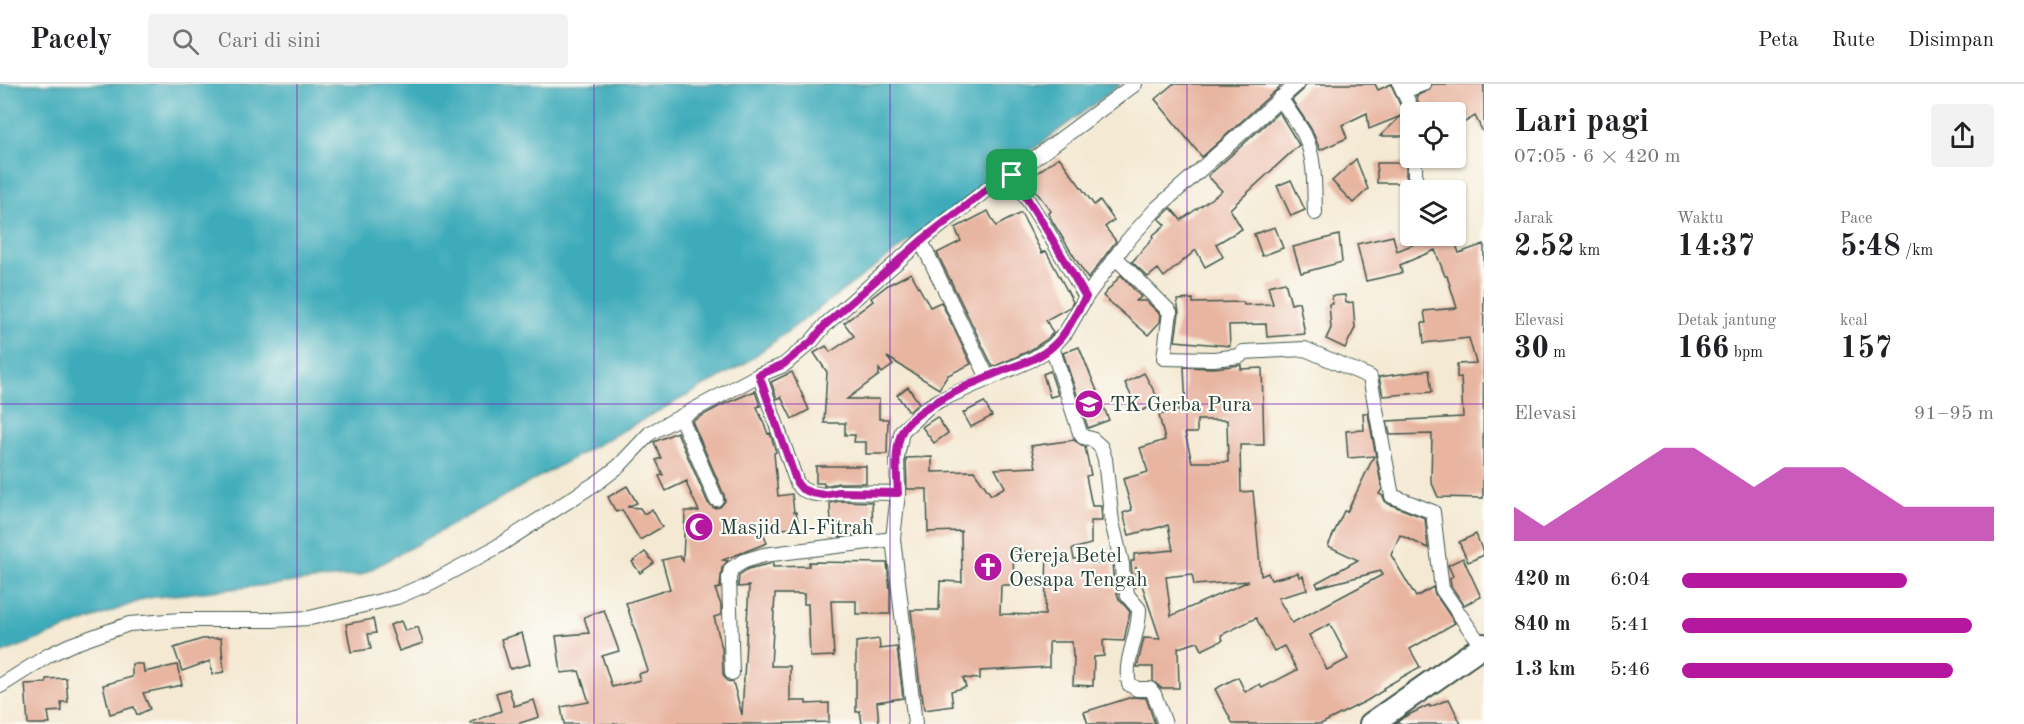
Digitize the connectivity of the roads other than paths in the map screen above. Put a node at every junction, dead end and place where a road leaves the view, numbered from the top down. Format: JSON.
{"nodes":[{"id":1,"x":1135,"y":84,"type":"edge"},
{"id":2,"x":1296,"y":84,"type":"edge"},
{"id":3,"x":1423,"y":84,"type":"edge"},
{"id":4,"x":1402,"y":88,"type":"edge"},
{"id":5,"x":1280,"y":98,"type":"junction"},
{"id":6,"x":1408,"y":102,"type":"edge"},
{"id":7,"x":1415,"y":168,"type":"edge"},
{"id":8,"x":1012,"y":175,"type":"junction"},
{"id":9,"x":1415,"y":175,"type":"dead end"},
{"id":10,"x":1315,"y":213,"type":"dead end"},
{"id":11,"x":921,"y":241,"type":"junction"},
{"id":12,"x":1115,"y":257,"type":"junction"},
{"id":13,"x":1086,"y":297,"type":"junction"},
{"id":14,"x":1052,"y":347,"type":"junction"},
{"id":15,"x":759,"y":375,"type":"junction"},
{"id":16,"x":988,"y":378,"type":"junction"},
{"id":17,"x":681,"y":418,"type":"junction"},
{"id":18,"x":898,"y":493,"type":"junction"},
{"id":19,"x":716,"y":499,"type":"dead end"},
{"id":20,"x":893,"y":539,"type":"junction"},
{"id":21,"x":1483,"y":646,"type":"edge"},
{"id":22,"x":732,"y":673,"type":"dead end"},
{"id":23,"x":0,"y":686,"type":"edge"},
{"id":24,"x":1382,"y":721,"type":"edge"},
{"id":25,"x":915,"y":724,"type":"edge"},
{"id":26,"x":1165,"y":724,"type":"edge"}],
"edges":[{"from":1,"to":8,"type":"street"},
{"from":2,"to":5,"type":"street"},
{"from":3,"to":4,"type":"street"},
{"from":4,"to":6,"type":"street"},
{"from":5,"to":10,"type":"street"},
{"from":5,"to":12,"type":"street"},
{"from":7,"to":9,"type":"street"},
{"from":8,"to":11,"type":"street"},
{"from":8,"to":13,"type":"street"},
{"from":11,"to":15,"type":"street"},
{"from":11,"to":16,"type":"street"},
{"from":12,"to":13,"type":"street"},
{"from":12,"to":21,"type":"street"},
{"from":13,"to":14,"type":"street"},
{"from":14,"to":16,"type":"street"},
{"from":14,"to":26,"type":"street"},
{"from":15,"to":17,"type":"street"},
{"from":15,"to":18,"type":"street"},
{"from":16,"to":18,"type":"street"},
{"from":17,"to":19,"type":"street"},
{"from":17,"to":23,"type":"street"},
{"from":18,"to":20,"type":"street"},
{"from":20,"to":22,"type":"street"},
{"from":20,"to":25,"type":"street"},
{"from":21,"to":24,"type":"highway"}]}
